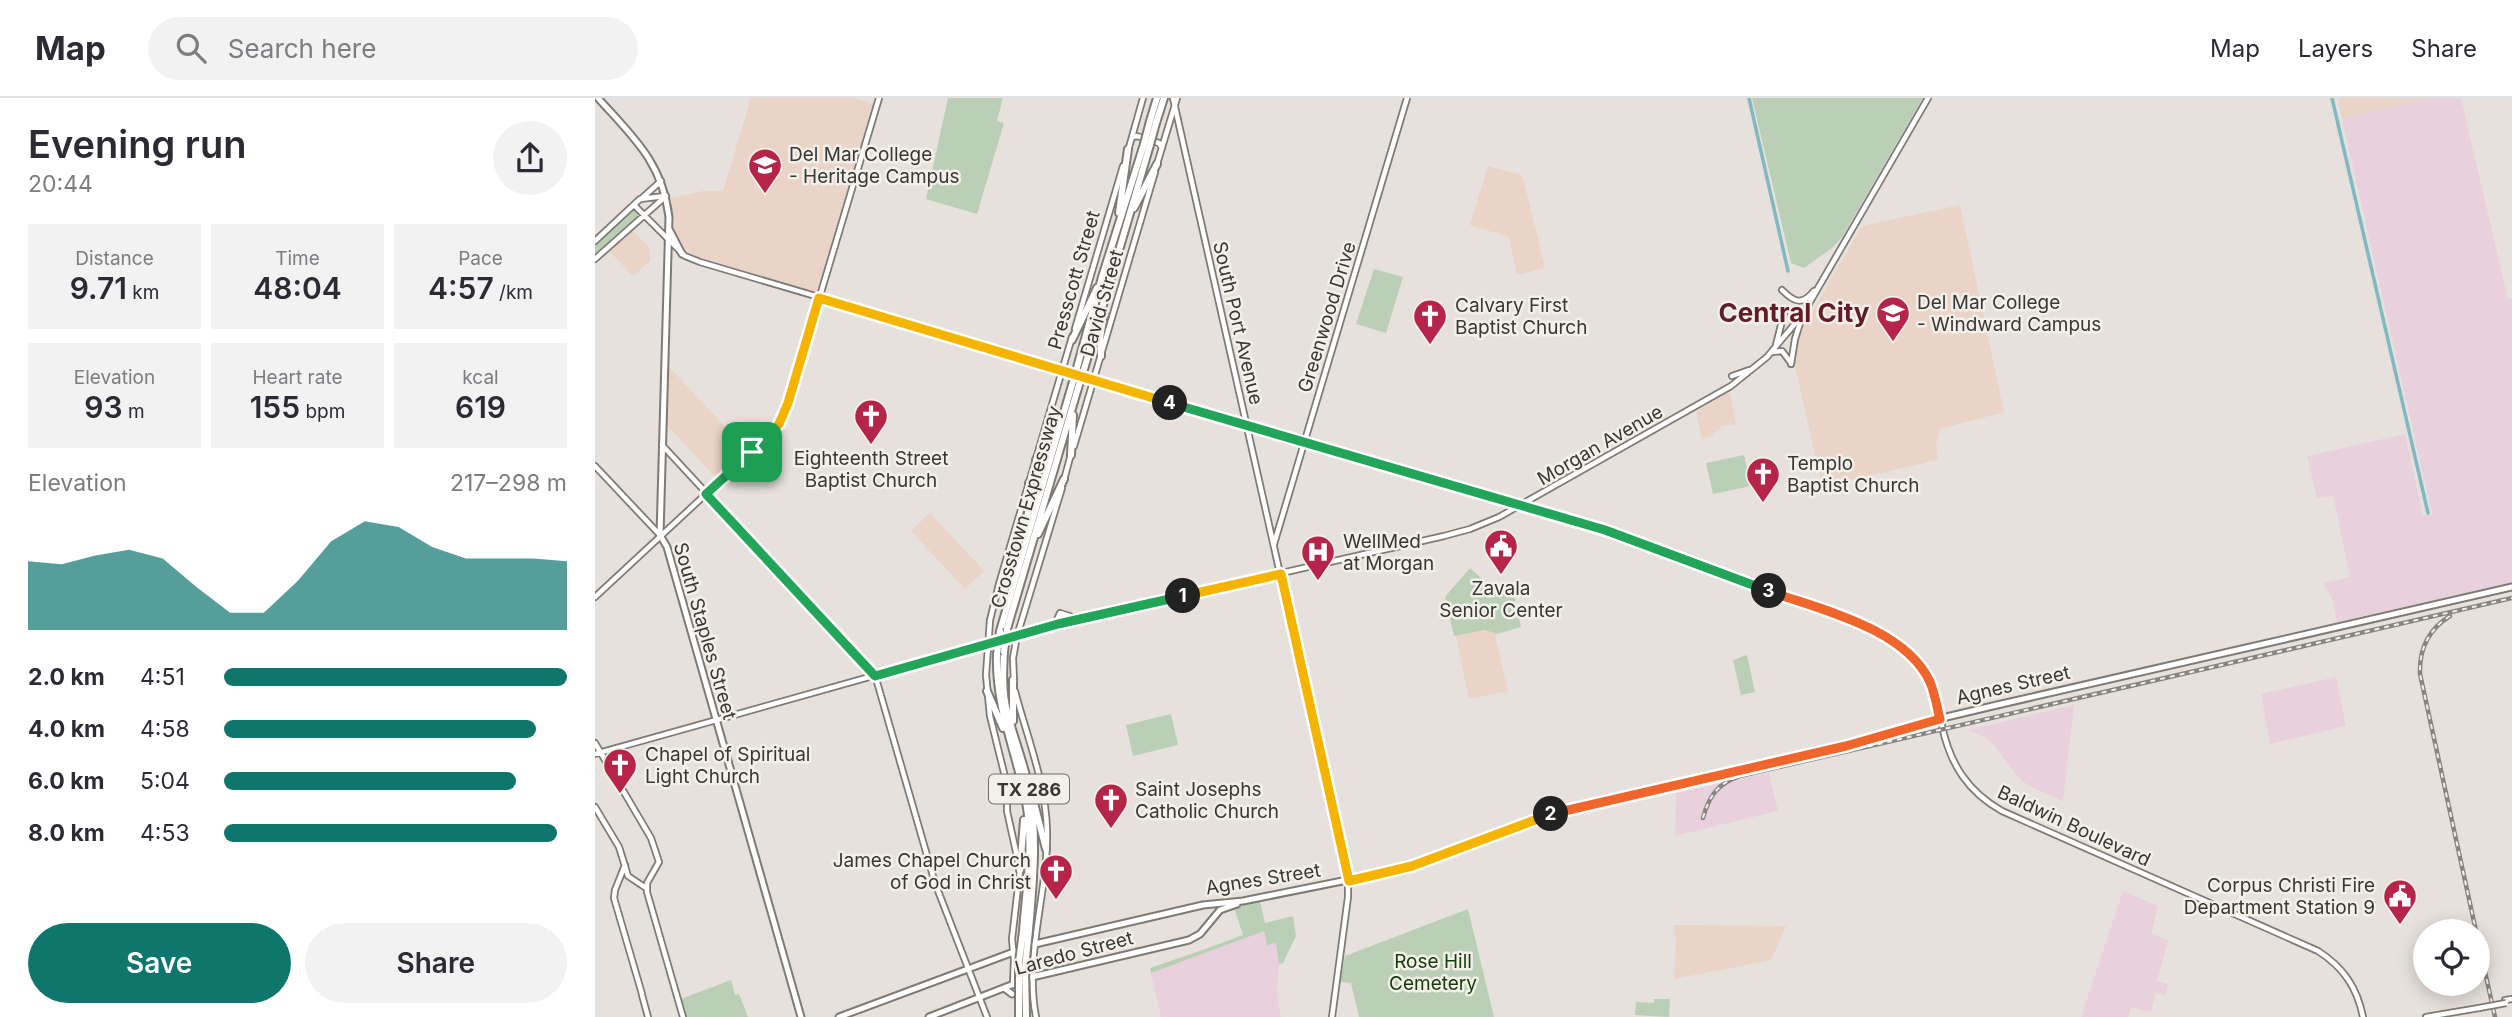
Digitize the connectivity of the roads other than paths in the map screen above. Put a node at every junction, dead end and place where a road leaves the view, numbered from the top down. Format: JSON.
{"nodes":[{"id":1,"x":598,"y":98,"type":"edge"},
{"id":2,"x":879,"y":98,"type":"edge"},
{"id":3,"x":1143,"y":98,"type":"edge"},
{"id":4,"x":1175,"y":98,"type":"edge"},
{"id":5,"x":1407,"y":98,"type":"edge"},
{"id":6,"x":1928,"y":98,"type":"edge"},
{"id":7,"x":1162,"y":99,"type":"edge"},
{"id":8,"x":1175,"y":107,"type":"junction"},
{"id":9,"x":1132,"y":138,"type":"junction"},
{"id":10,"x":1147,"y":144,"type":"junction"},
{"id":11,"x":1162,"y":148,"type":"junction"},
{"id":12,"x":1128,"y":149,"type":"junction"},
{"id":13,"x":1157,"y":164,"type":"junction"},
{"id":14,"x":661,"y":180,"type":"junction"},
{"id":15,"x":666,"y":196,"type":"junction"},
{"id":16,"x":641,"y":199,"type":"junction"},
{"id":17,"x":634,"y":205,"type":"junction"},
{"id":18,"x":643,"y":215,"type":"junction"},
{"id":19,"x":668,"y":228,"type":"junction"},
{"id":20,"x":1124,"y":229,"type":"junction"},
{"id":21,"x":1114,"y":237,"type":"junction"},
{"id":22,"x":668,"y":240,"type":"junction"},
{"id":23,"x":595,"y":241,"type":"edge"},
{"id":24,"x":682,"y":254,"type":"junction"},
{"id":25,"x":595,"y":259,"type":"edge"},
{"id":26,"x":1102,"y":276,"type":"junction"},
{"id":27,"x":1823,"y":280,"type":"junction"},
{"id":28,"x":1108,"y":284,"type":"junction"},
{"id":29,"x":1782,"y":290,"type":"dead end"},
{"id":30,"x":819,"y":298,"type":"junction"},
{"id":31,"x":1785,"y":309,"type":"dead end"},
{"id":32,"x":1803,"y":314,"type":"junction"},
{"id":33,"x":1072,"y":340,"type":"junction"},
{"id":34,"x":1773,"y":350,"type":"junction"},
{"id":35,"x":1101,"y":356,"type":"junction"},
{"id":36,"x":1081,"y":365,"type":"junction"},
{"id":37,"x":1063,"y":369,"type":"junction"},
{"id":38,"x":1753,"y":369,"type":"junction"},
{"id":39,"x":1732,"y":376,"type":"dead end"},
{"id":40,"x":1094,"y":380,"type":"junction"},
{"id":41,"x":1076,"y":388,"type":"junction"},
{"id":42,"x":1067,"y":403,"type":"junction"},
{"id":43,"x":1246,"y":425,"type":"junction"},
{"id":44,"x":1304,"y":442,"type":"junction"},
{"id":45,"x":662,"y":445,"type":"junction"},
{"id":46,"x":1071,"y":455,"type":"junction"},
{"id":47,"x":1035,"y":460,"type":"junction"},
{"id":48,"x":595,"y":466,"type":"edge"},
{"id":49,"x":1064,"y":479,"type":"junction"},
{"id":50,"x":1029,"y":483,"type":"junction"},
{"id":51,"x":706,"y":494,"type":"junction"},
{"id":52,"x":1521,"y":505,"type":"junction"},
{"id":53,"x":660,"y":535,"type":"junction"},
{"id":54,"x":1273,"y":545,"type":"junction"},
{"id":55,"x":1027,"y":552,"type":"junction"},
{"id":56,"x":1281,"y":574,"type":"junction"},
{"id":57,"x":2512,"y":587,"type":"edge"},
{"id":58,"x":595,"y":597,"type":"edge"},
{"id":59,"x":1080,"y":620,"type":"junction"},
{"id":60,"x":1055,"y":625,"type":"junction"},
{"id":61,"x":1017,"y":636,"type":"junction"},
{"id":62,"x":987,"y":644,"type":"junction"},
{"id":63,"x":875,"y":676,"type":"junction"},
{"id":64,"x":1013,"y":680,"type":"junction"},
{"id":65,"x":987,"y":691,"type":"junction"},
{"id":66,"x":1940,"y":719,"type":"junction"},
{"id":67,"x":715,"y":721,"type":"junction"},
{"id":68,"x":595,"y":743,"type":"edge"},
{"id":69,"x":1014,"y":746,"type":"junction"},
{"id":70,"x":598,"y":753,"type":"edge"},
{"id":71,"x":1025,"y":787,"type":"junction"},
{"id":72,"x":595,"y":807,"type":"edge"},
{"id":73,"x":1046,"y":849,"type":"junction"},
{"id":74,"x":625,"y":864,"type":"junction"},
{"id":75,"x":1020,"y":870,"type":"junction"},
{"id":76,"x":1349,"y":881,"type":"junction"},
{"id":77,"x":646,"y":888,"type":"junction"},
{"id":78,"x":1243,"y":901,"type":"junction"},
{"id":79,"x":1026,"y":930,"type":"junction"},
{"id":80,"x":1036,"y":934,"type":"junction"},
{"id":81,"x":1012,"y":939,"type":"junction"},
{"id":82,"x":1032,"y":945,"type":"junction"},
{"id":83,"x":1013,"y":951,"type":"junction"},
{"id":84,"x":968,"y":968,"type":"junction"},
{"id":85,"x":1014,"y":975,"type":"joint"},
{"id":86,"x":1032,"y":977,"type":"junction"},
{"id":87,"x":1016,"y":984,"type":"junction"},
{"id":88,"x":1004,"y":988,"type":"junction"},
{"id":89,"x":1013,"y":994,"type":"dead end"},
{"id":90,"x":979,"y":998,"type":"junction"},
{"id":91,"x":2509,"y":1001,"type":"edge"},
{"id":92,"x":648,"y":1017,"type":"edge"},
{"id":93,"x":683,"y":1017,"type":"edge"},
{"id":94,"x":801,"y":1017,"type":"edge"},
{"id":95,"x":839,"y":1017,"type":"edge"},
{"id":96,"x":929,"y":1017,"type":"edge"},
{"id":97,"x":987,"y":1017,"type":"edge"},
{"id":98,"x":1019,"y":1017,"type":"edge"},
{"id":99,"x":1025,"y":1017,"type":"edge"},
{"id":100,"x":1036,"y":1017,"type":"edge"},
{"id":101,"x":1332,"y":1017,"type":"edge"},
{"id":102,"x":2363,"y":1017,"type":"edge"},
{"id":103,"x":2426,"y":1017,"type":"edge"}],
"edges":[{"from":1,"to":14,"type":"main road","name":"South Staples Street"},
{"from":2,"to":30,"type":"main road"},
{"from":3,"to":9,"type":"main road","name":"Presscott Street"},
{"from":4,"to":8,"type":"main road","name":"South Port Avenue"},
{"from":5,"to":44,"type":"main road","name":"Greenwood Drive"},
{"from":6,"to":27,"type":"main road"},
{"from":7,"to":10,"type":"highway","name":"Crosstown Expressway","number":"TX 286","bridge":true},
{"from":8,"to":11,"type":"main road","name":"David Street"},
{"from":8,"to":43,"type":"main road","name":"South Port Avenue"},
{"from":9,"to":11,"type":"main road"},
{"from":9,"to":12,"type":"main road","name":"Presscott Street"},
{"from":10,"to":20,"type":"highway","name":"Crosstown Expressway","number":"TX 286"},
{"from":10,"to":21,"type":"highway","name":"Crosstown Expressway","number":"TX 286"},
{"from":11,"to":13,"type":"main road","name":"David Street"},
{"from":12,"to":21,"type":"highway"},
{"from":12,"to":33,"type":"main road","name":"Presscott Street"},
{"from":13,"to":20,"type":"highway"},
{"from":13,"to":35,"type":"main road","name":"David Street"},
{"from":14,"to":15,"type":"main road","name":"South Staples Street"},
{"from":14,"to":16,"type":"main road"},
{"from":15,"to":16,"type":"main road"},
{"from":15,"to":18,"type":"main road"},
{"from":15,"to":19,"type":"main road","name":"South Staples Street"},
{"from":16,"to":17,"type":"main road"},
{"from":17,"to":18,"type":"main road","name":"Baldwin Boulevard"},
{"from":17,"to":23,"type":"main road"},
{"from":18,"to":22,"type":"main road","name":"Baldwin Boulevard"},
{"from":18,"to":25,"type":"main road"},
{"from":19,"to":22,"type":"main road","name":"South Staples Street"},
{"from":19,"to":24,"type":"main road"},
{"from":20,"to":28,"type":"highway","name":"Crosstown Expressway","number":"TX 286"},
{"from":21,"to":26,"type":"highway","name":"Crosstown Expressway","number":"TX 286"},
{"from":22,"to":24,"type":"main road","name":"Baldwin Boulevard"},
{"from":22,"to":45,"type":"main road","name":"South Staples Street"},
{"from":24,"to":30,"type":"main road","name":"Baldwin Boulevard"},
{"from":26,"to":33,"type":"highway"},
{"from":26,"to":36,"type":"highway","name":"Crosstown Expressway","number":"TX 286"},
{"from":27,"to":29,"type":"main road"},
{"from":27,"to":32,"type":"main road"},
{"from":28,"to":35,"type":"highway"},
{"from":28,"to":36,"type":"highway","name":"Crosstown Expressway","number":"TX 286"},
{"from":30,"to":37,"type":"main road","name":"Baldwin Boulevard"},
{"from":30,"to":51,"type":"main road"},
{"from":31,"to":34,"type":"main road"},
{"from":32,"to":34,"type":"main road","name":"Morgan Avenue"},
{"from":32,"to":34,"type":"main road"},
{"from":33,"to":37,"type":"main road","name":"Presscott Street"},
{"from":34,"to":38,"type":"main road","name":"Morgan Avenue"},
{"from":35,"to":40,"type":"main road","name":"David Street"},
{"from":36,"to":41,"type":"highway","name":"Crosstown Expressway","number":"TX 286","bridge":true},
{"from":37,"to":40,"type":"main road","name":"Baldwin Boulevard"},
{"from":37,"to":47,"type":"main road","name":"Presscott Street"},
{"from":38,"to":39,"type":"main road"},
{"from":38,"to":52,"type":"main road","name":"Morgan Avenue"},
{"from":40,"to":43,"type":"main road","name":"Baldwin Boulevard"},
{"from":40,"to":46,"type":"main road","name":"David Street"},
{"from":41,"to":42,"type":"highway","name":"Crosstown Expressway","number":"TX 286"},
{"from":41,"to":46,"type":"highway"},
{"from":41,"to":55,"type":"highway","name":"Crosstown Expressway","number":"TX 286"},
{"from":42,"to":47,"type":"highway"},
{"from":42,"to":55,"type":"highway","name":"Crosstown Expressway","number":"TX 286"},
{"from":43,"to":44,"type":"main road","name":"Baldwin Boulevard"},
{"from":43,"to":54,"type":"main road","name":"South Port Avenue"},
{"from":44,"to":52,"type":"main road","name":"Baldwin Boulevard"},
{"from":44,"to":54,"type":"main road","name":"Greenwood Drive"},
{"from":45,"to":51,"type":"main road"},
{"from":45,"to":53,"type":"main road","name":"South Staples Street"},
{"from":46,"to":49,"type":"main road","name":"David Street"},
{"from":47,"to":50,"type":"main road","name":"Presscott Street"},
{"from":48,"to":53,"type":"main road"},
{"from":49,"to":55,"type":"highway"},
{"from":49,"to":61,"type":"main road","name":"David Street"},
{"from":50,"to":55,"type":"highway"},
{"from":50,"to":62,"type":"main road","name":"Presscott Street"},
{"from":51,"to":53,"type":"main road"},
{"from":51,"to":63,"type":"main road"},
{"from":52,"to":56,"type":"main road","name":"Morgan Avenue"},
{"from":52,"to":66,"type":"main road","name":"Baldwin Boulevard"},
{"from":53,"to":58,"type":"main road"},
{"from":53,"to":67,"type":"main road","name":"South Staples Street"},
{"from":54,"to":56,"type":"main road","name":"South Port Avenue"},
{"from":55,"to":69,"type":"highway","name":"Crosstown Expressway","number":"TX 286","bridge":true},
{"from":56,"to":59,"type":"main road","name":"Morgan Avenue"},
{"from":56,"to":76,"type":"main road","name":"South Port Avenue"},
{"from":57,"to":66,"type":"main road","name":"Agnes Street"},
{"from":59,"to":60,"type":"main road","name":"Morgan Avenue"},
{"from":59,"to":60,"type":"main road"},
{"from":60,"to":61,"type":"main road","name":"Morgan Avenue"},
{"from":61,"to":62,"type":"main road","name":"Morgan Avenue"},
{"from":61,"to":64,"type":"main road","name":"David Street"},
{"from":62,"to":63,"type":"main road","name":"Morgan Avenue"},
{"from":62,"to":65,"type":"main road","name":"Presscott Street"},
{"from":63,"to":67,"type":"main road","name":"Morgan Avenue"},
{"from":63,"to":84,"type":"main road"},
{"from":64,"to":69,"type":"highway"},
{"from":64,"to":73,"type":"main road","name":"David Street"},
{"from":65,"to":69,"type":"highway"},
{"from":65,"to":75,"type":"main road","name":"Presscott Street"},
{"from":66,"to":76,"type":"main road","name":"Agnes Street"},
{"from":66,"to":102,"type":"main road","name":"Baldwin Boulevard"},
{"from":67,"to":70,"type":"main road","name":"Morgan Avenue"},
{"from":67,"to":94,"type":"main road","name":"South Staples Street"},
{"from":68,"to":70,"type":"main road"},
{"from":69,"to":71,"type":"highway","name":"Crosstown Expressway","number":"TX 286"},
{"from":70,"to":77,"type":"main road"},
{"from":71,"to":73,"type":"highway"},
{"from":71,"to":75,"type":"highway"},
{"from":71,"to":79,"type":"highway","name":"Crosstown Expressway","number":"TX 286"},
{"from":72,"to":74,"type":"main road"},
{"from":73,"to":80,"type":"main road"},
{"from":74,"to":77,"type":"main road"},
{"from":74,"to":92,"type":"main road"},
{"from":75,"to":81,"type":"main road","name":"Presscott Street"},
{"from":76,"to":78,"type":"main road","name":"Agnes Street"},
{"from":76,"to":101,"type":"main road","name":"South Port Avenue"},
{"from":77,"to":93,"type":"main road"},
{"from":78,"to":82,"type":"main road","name":"Agnes Street"},
{"from":78,"to":86,"type":"main road","name":"Laredo Street"},
{"from":79,"to":98,"type":"highway","name":"Crosstown Expressway","number":"TX 286","bridge":true},
{"from":79,"to":99,"type":"highway","name":"Crosstown Expressway","number":"TX 286","bridge":true},
{"from":80,"to":81,"type":"main road"},
{"from":80,"to":82,"type":"main road"},
{"from":81,"to":83,"type":"main road","name":"Presscott Street"},
{"from":82,"to":83,"type":"main road","name":"Agnes Street"},
{"from":82,"to":86,"type":"main road"},
{"from":83,"to":84,"type":"main road","name":"Agnes Street"},
{"from":83,"to":85,"type":"main road"},
{"from":84,"to":90,"type":"main road"},
{"from":84,"to":95,"type":"main road","name":"Agnes Street"},
{"from":85,"to":87,"type":"main road"},
{"from":86,"to":87,"type":"main road","name":"Laredo Street"},
{"from":86,"to":100,"type":"main road"},
{"from":87,"to":88,"type":"main road","name":"Laredo Street"},
{"from":88,"to":89,"type":"main road"},
{"from":88,"to":90,"type":"main road","name":"Laredo Street"},
{"from":90,"to":96,"type":"main road","name":"Laredo Street"},
{"from":90,"to":97,"type":"main road"},
{"from":91,"to":103,"type":"main road","bridge":true}]}
